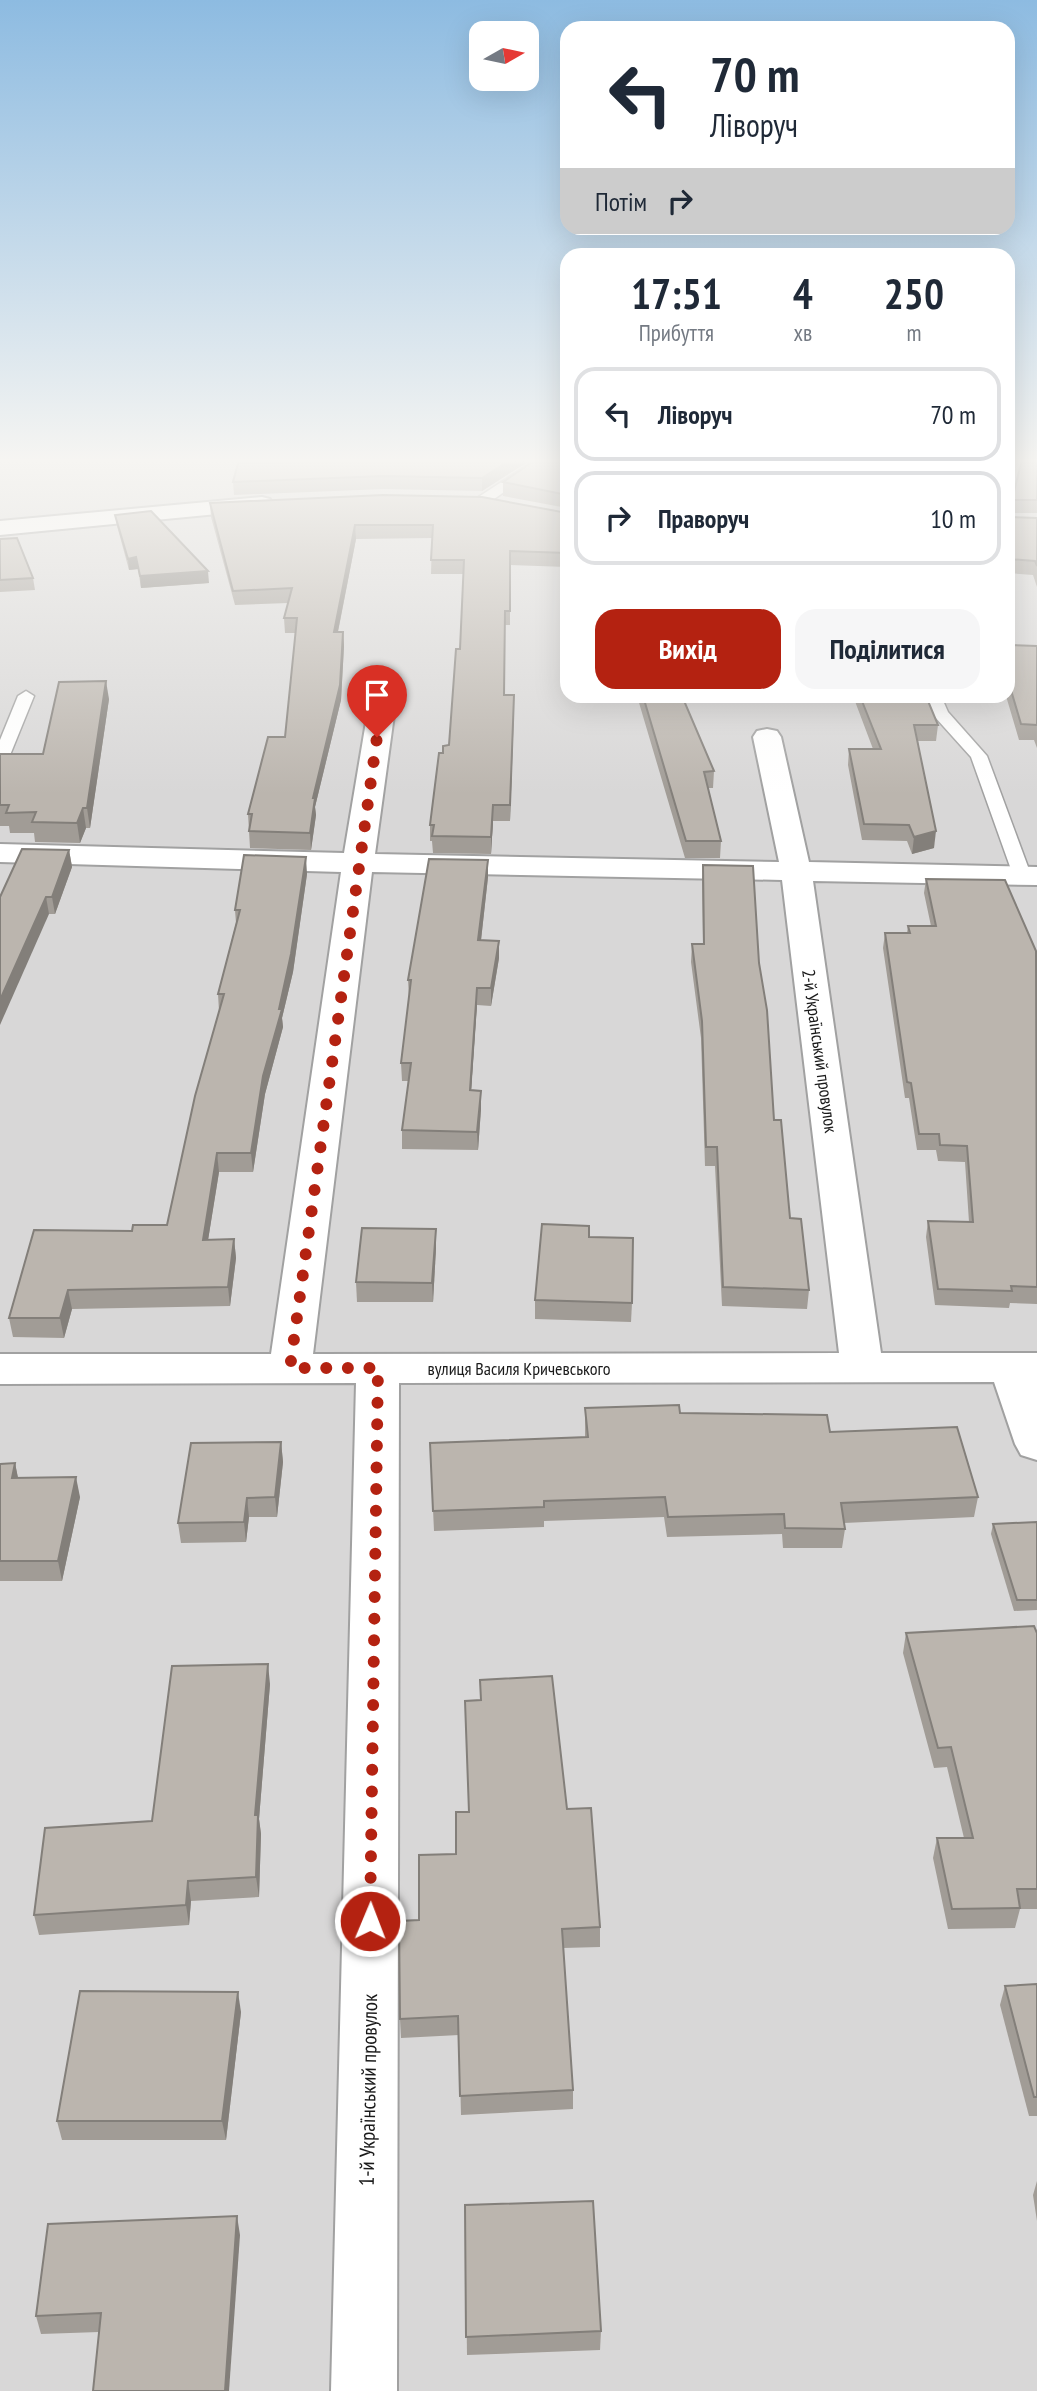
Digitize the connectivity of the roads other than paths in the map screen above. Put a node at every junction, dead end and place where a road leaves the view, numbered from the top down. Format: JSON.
{"nodes":[{"id":1,"x":385,"y":686,"type":"dead end"},
{"id":2,"x":26,"y":696,"type":"dead end"},
{"id":3,"x":936,"y":703,"type":"edge"},
{"id":4,"x":767,"y":737,"type":"dead end"},
{"id":5,"x":0,"y":760,"type":"edge"},
{"id":6,"x":0,"y":853,"type":"edge"},
{"id":7,"x":358,"y":863,"type":"junction"},
{"id":8,"x":796,"y":871,"type":"junction"},
{"id":9,"x":1029,"y":875,"type":"edge"},
{"id":10,"x":862,"y":1367,"type":"junction"},
{"id":11,"x":1023,"y":1367,"type":"edge"},
{"id":12,"x":290,"y":1368,"type":"junction"},
{"id":13,"x":378,"y":1368,"type":"junction"},
{"id":14,"x":0,"y":1369,"type":"edge"},
{"id":15,"x":1037,"y":1444,"type":"edge"},
{"id":16,"x":364,"y":2391,"type":"edge"}],
"edges":[{"from":1,"to":7,"type":"street"},
{"from":2,"to":5,"type":"lane"},
{"from":3,"to":9,"type":"lane"},
{"from":4,"to":8,"type":"street","name":"2-й Український провулок"},
{"from":6,"to":7,"type":"street"},
{"from":7,"to":8,"type":"street"},
{"from":7,"to":12,"type":"street"},
{"from":8,"to":9,"type":"street"},
{"from":8,"to":10,"type":"street","name":"2-й Український провулок"},
{"from":10,"to":11,"type":"street","name":"вулиця Василя Кричевського"},
{"from":10,"to":13,"type":"street","name":"вулиця Василя Кричевського"},
{"from":11,"to":15,"type":"street"},
{"from":12,"to":13,"type":"street","name":"вулиця Василя Кричевського"},
{"from":12,"to":14,"type":"street","name":"вулиця Василя Кричевського"},
{"from":13,"to":16,"type":"street","name":"1-й Український провулок"}]}
